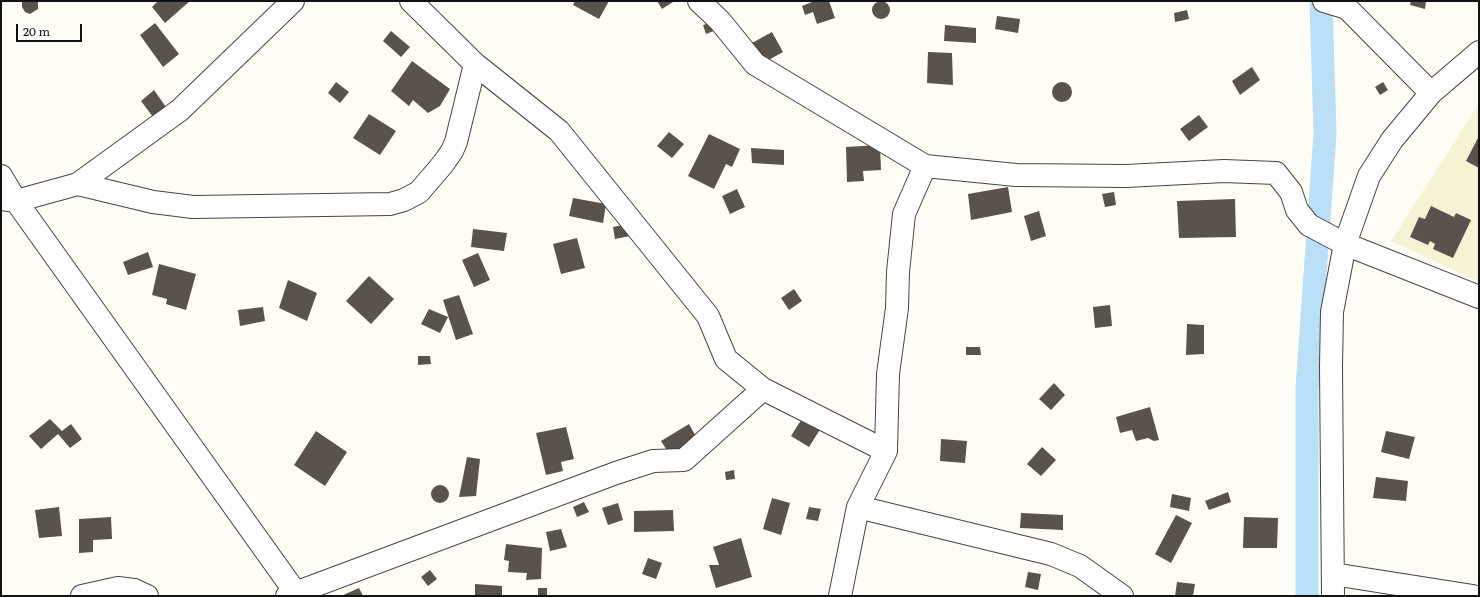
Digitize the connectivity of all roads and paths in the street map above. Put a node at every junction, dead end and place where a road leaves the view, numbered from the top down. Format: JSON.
{"nodes":[{"id":1,"x":293,"y":1,"type":"edge"},
{"id":2,"x":411,"y":1,"type":"edge"},
{"id":3,"x":700,"y":1,"type":"edge"},
{"id":4,"x":1340,"y":4,"type":"edge"},
{"id":5,"x":1479,"y":52,"type":"edge"},
{"id":6,"x":475,"y":64,"type":"junction"},
{"id":7,"x":1431,"y":93,"type":"junction"},
{"id":8,"x":925,"y":166,"type":"junction"},
{"id":9,"x":1,"y":176,"type":"edge"},
{"id":10,"x":78,"y":184,"type":"junction"},
{"id":11,"x":8,"y":200,"type":"edge"},
{"id":12,"x":1345,"y":244,"type":"junction"},
{"id":13,"x":1479,"y":297,"type":"edge"},
{"id":14,"x":763,"y":389,"type":"junction"},
{"id":15,"x":886,"y":451,"type":"junction"},
{"id":16,"x":858,"y":507,"type":"junction"},
{"id":17,"x":1333,"y":574,"type":"junction"},
{"id":18,"x":294,"y":595,"type":"edge"},
{"id":19,"x":82,"y":596,"type":"edge"},
{"id":20,"x":147,"y":596,"type":"edge"},
{"id":21,"x":840,"y":596,"type":"edge"},
{"id":22,"x":1122,"y":596,"type":"edge"},
{"id":23,"x":1333,"y":596,"type":"edge"},
{"id":24,"x":1473,"y":596,"type":"edge"}],
"edges":[{"from":1,"to":10,"type":"street"},
{"from":2,"to":6,"type":"street"},
{"from":3,"to":8,"type":"street"},
{"from":4,"to":7,"type":"street"},
{"from":5,"to":7,"type":"street"},
{"from":6,"to":10,"type":"street"},
{"from":6,"to":14,"type":"street"},
{"from":7,"to":12,"type":"street"},
{"from":8,"to":12,"type":"street"},
{"from":8,"to":15,"type":"street"},
{"from":9,"to":11,"type":"street"},
{"from":10,"to":11,"type":"street"},
{"from":11,"to":18,"type":"street"},
{"from":12,"to":13,"type":"street"},
{"from":12,"to":17,"type":"street"},
{"from":14,"to":15,"type":"street"},
{"from":14,"to":18,"type":"street"},
{"from":15,"to":16,"type":"street"},
{"from":16,"to":21,"type":"street"},
{"from":16,"to":22,"type":"street"},
{"from":17,"to":23,"type":"street"},
{"from":17,"to":24,"type":"street"},
{"from":19,"to":20,"type":"street"}]}
